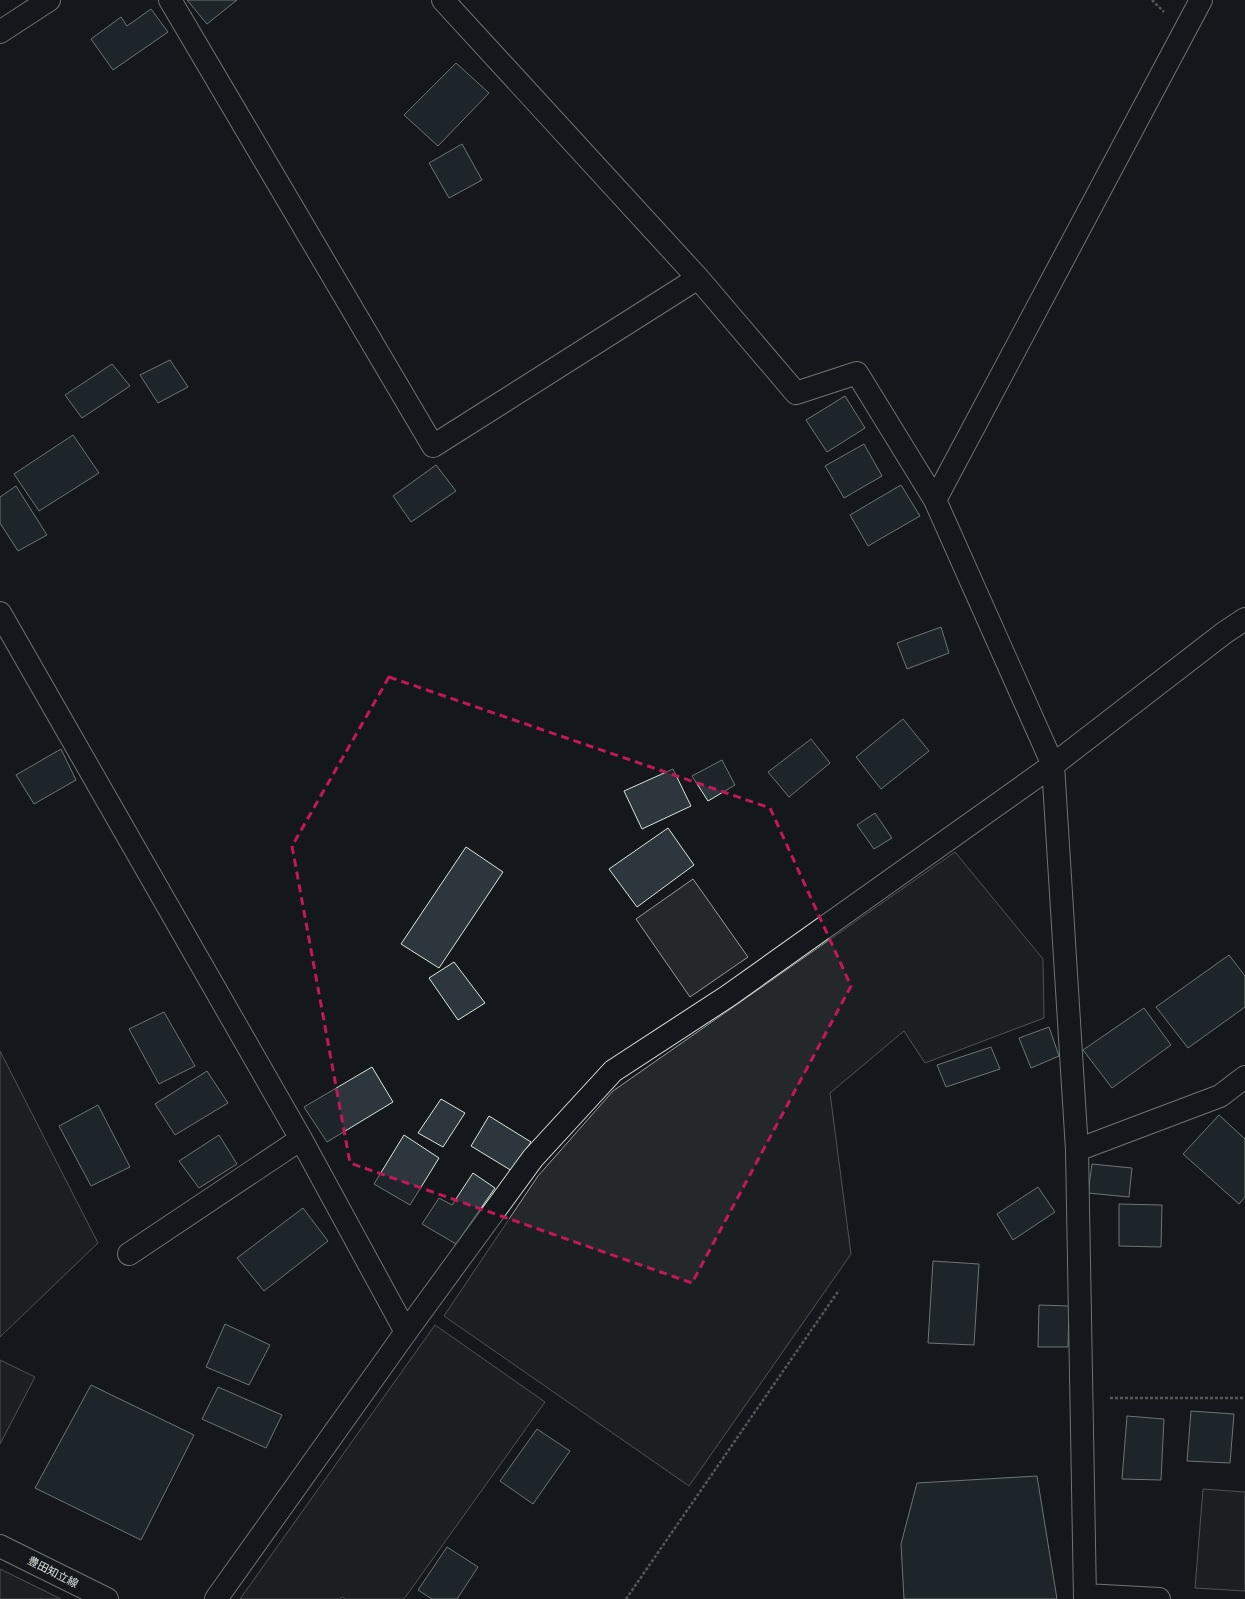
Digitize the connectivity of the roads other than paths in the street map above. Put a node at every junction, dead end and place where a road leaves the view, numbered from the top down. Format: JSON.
{"nodes":[{"id":1,"x":49,"y":0,"type":"edge"},
{"id":2,"x":170,"y":0,"type":"edge"},
{"id":3,"x":443,"y":0,"type":"edge"},
{"id":4,"x":1200,"y":0,"type":"edge"},
{"id":5,"x":0,"y":32,"type":"edge"},
{"id":6,"x":698,"y":278,"type":"junction"},
{"id":7,"x":935,"y":500,"type":"junction"},
{"id":8,"x":0,"y":612,"type":"edge"},
{"id":9,"x":1245,"y":619,"type":"edge"},
{"id":10,"x":1053,"y":765,"type":"junction"},
{"id":11,"x":1245,"y":1077,"type":"edge"},
{"id":12,"x":301,"y":1139,"type":"junction"},
{"id":13,"x":1076,"y":1150,"type":"junction"},
{"id":14,"x":130,"y":1254,"type":"dead end"},
{"id":15,"x":406,"y":1332,"type":"junction"},
{"id":16,"x":0,"y":1546,"type":"edge"},
{"id":17,"x":1085,"y":1597,"type":"edge"},
{"id":18,"x":107,"y":1599,"type":"edge"},
{"id":19,"x":216,"y":1599,"type":"edge"},
{"id":20,"x":1159,"y":1599,"type":"edge"}],
"edges":[{"from":1,"to":5,"type":"street"},
{"from":2,"to":6,"type":"street"},
{"from":3,"to":6,"type":"street"},
{"from":4,"to":7,"type":"street"},
{"from":6,"to":7,"type":"street"},
{"from":7,"to":10,"type":"street"},
{"from":8,"to":12,"type":"street"},
{"from":9,"to":10,"type":"street"},
{"from":10,"to":13,"type":"street"},
{"from":10,"to":15,"type":"street"},
{"from":11,"to":13,"type":"street"},
{"from":12,"to":14,"type":"street"},
{"from":12,"to":15,"type":"street"},
{"from":13,"to":17,"type":"street"},
{"from":15,"to":19,"type":"street"},
{"from":16,"to":18,"type":"street","name":"豊田知立線"},
{"from":17,"to":20,"type":"street"}]}
